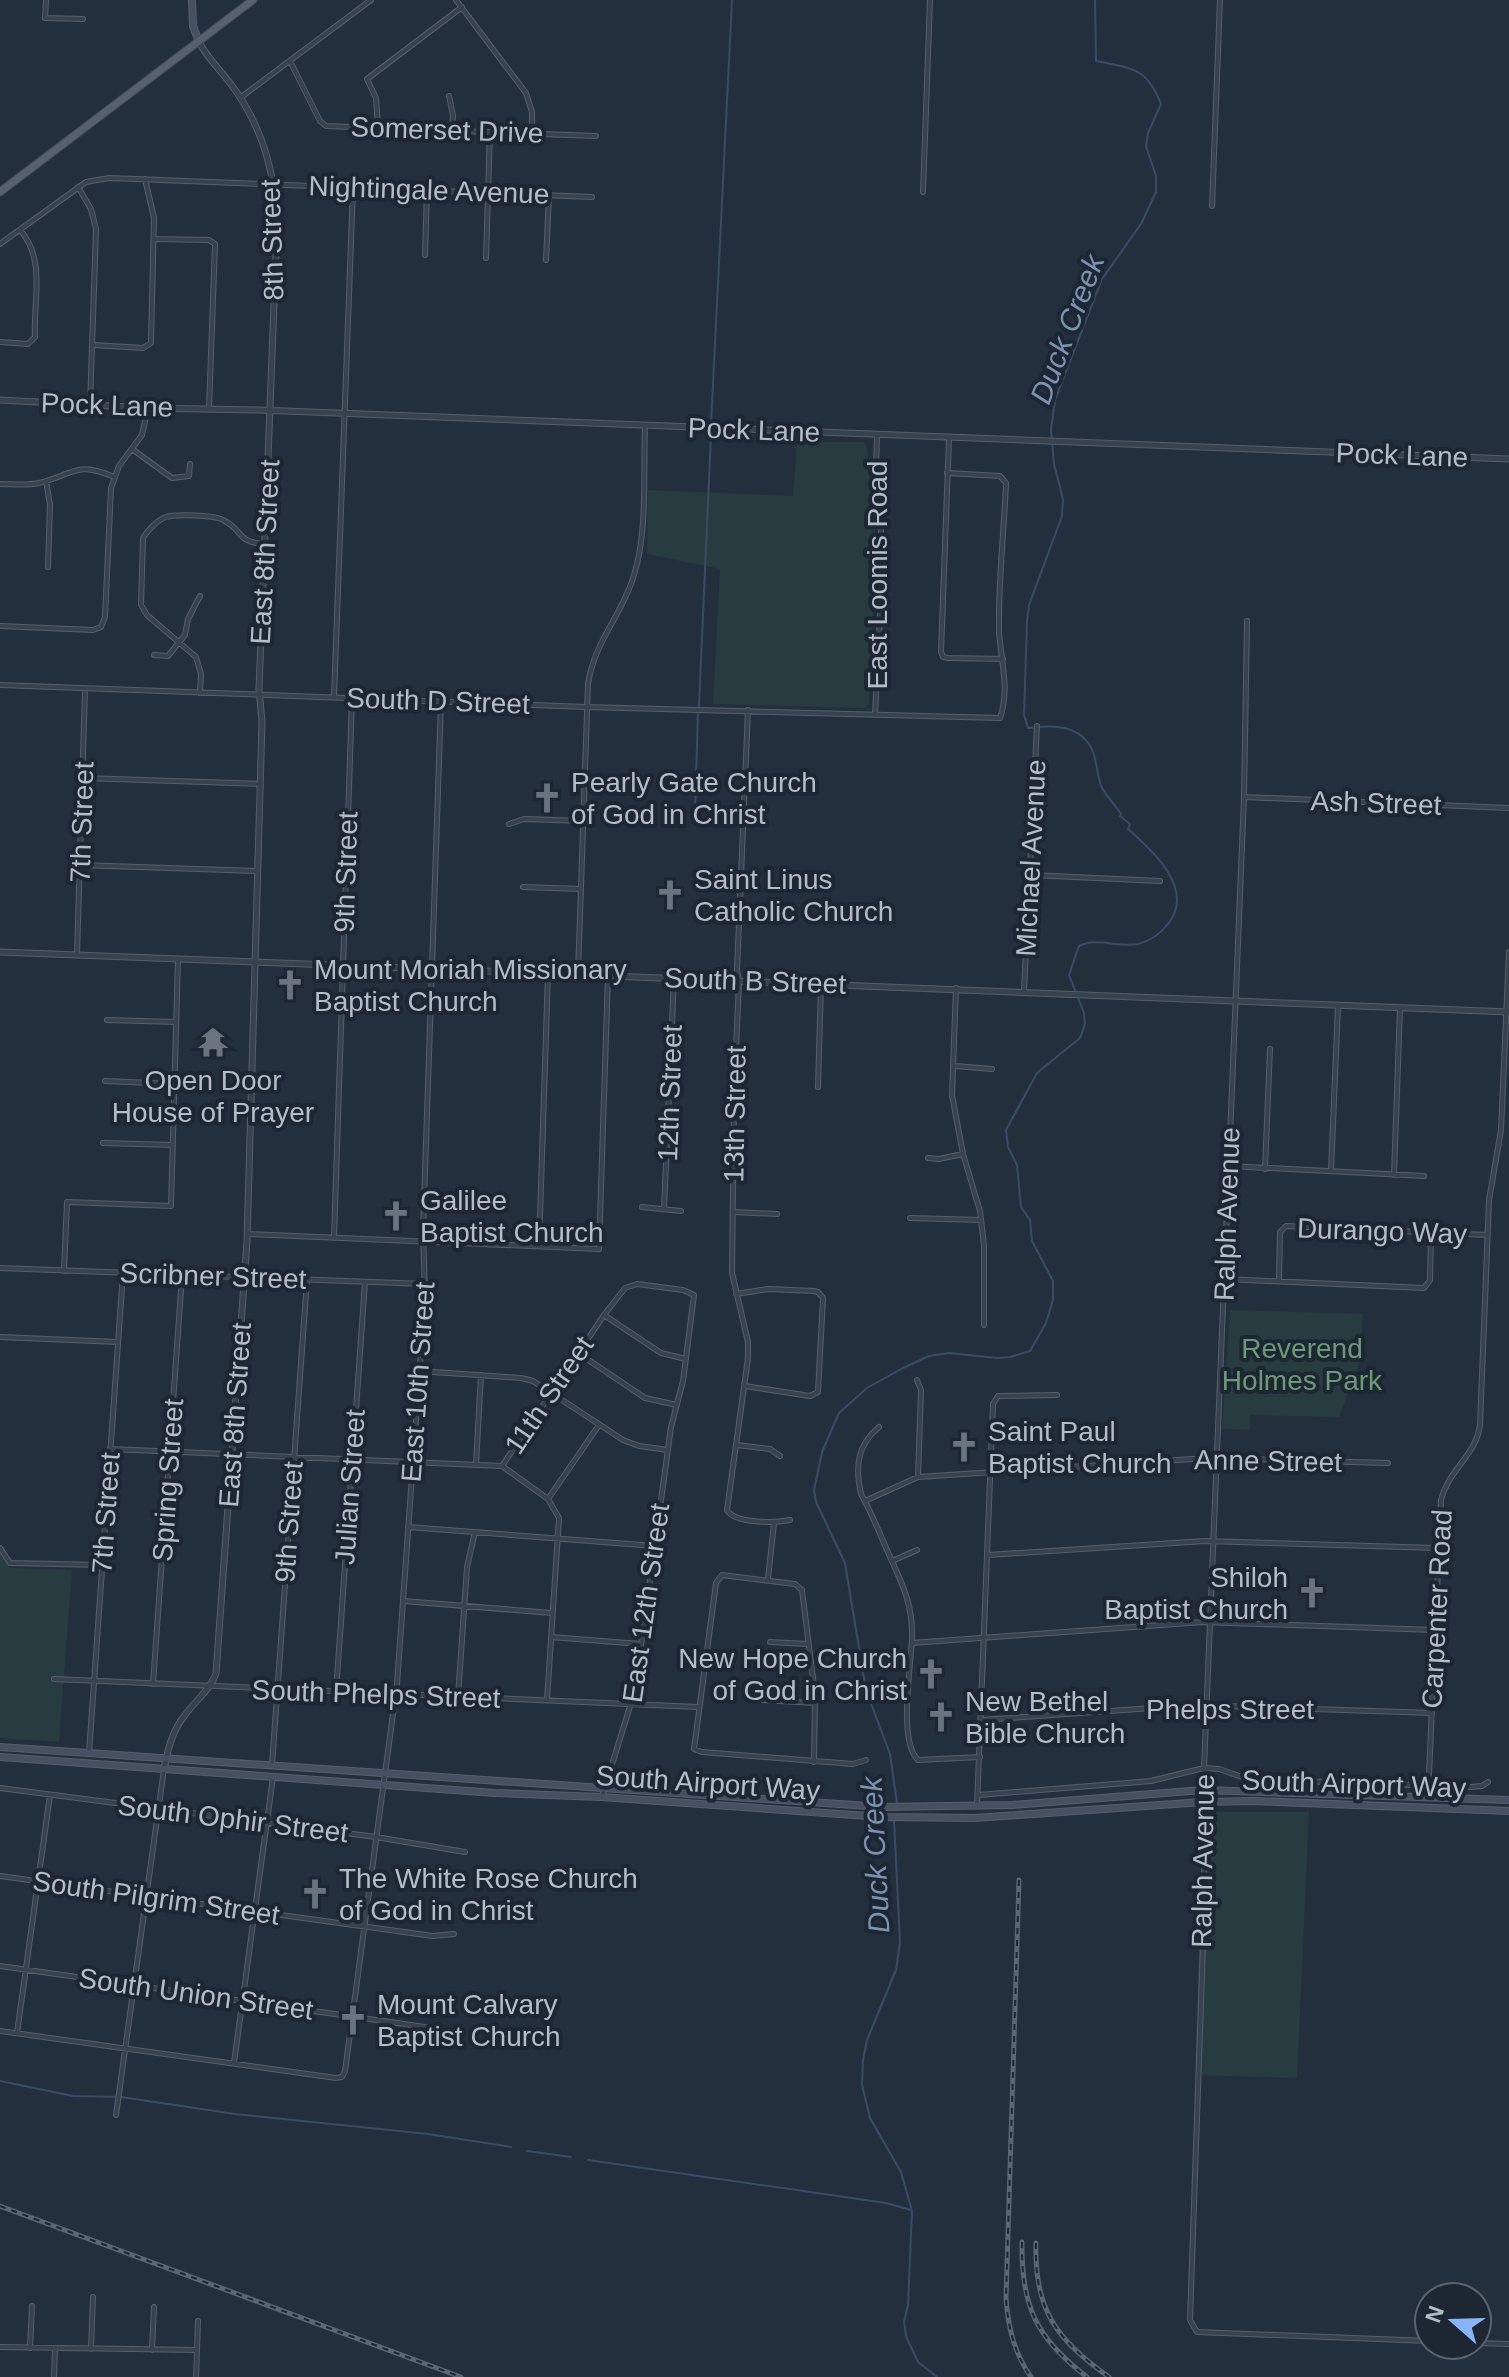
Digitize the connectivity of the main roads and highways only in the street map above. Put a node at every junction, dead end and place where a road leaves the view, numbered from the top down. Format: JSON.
{"nodes":[{"id":1,"x":192,"y":0,"type":"edge"},
{"id":2,"x":253,"y":0,"type":"edge"},
{"id":3,"x":199,"y":42,"type":"junction"},
{"id":4,"x":0,"y":192,"type":"edge"},
{"id":5,"x":0,"y":1747,"type":"edge"},
{"id":6,"x":0,"y":1757,"type":"edge"},
{"id":7,"x":1509,"y":1800,"type":"edge"},
{"id":8,"x":1509,"y":1811,"type":"edge"}],
"edges":[{"from":1,"to":3,"type":"main road"},
{"from":2,"to":3,"type":"main road"},
{"from":3,"to":4,"type":"main road"},
{"from":5,"to":7,"type":"main road","name":"South Airport Way"},
{"from":6,"to":8,"type":"main road","name":"South Airport Way"}]}
